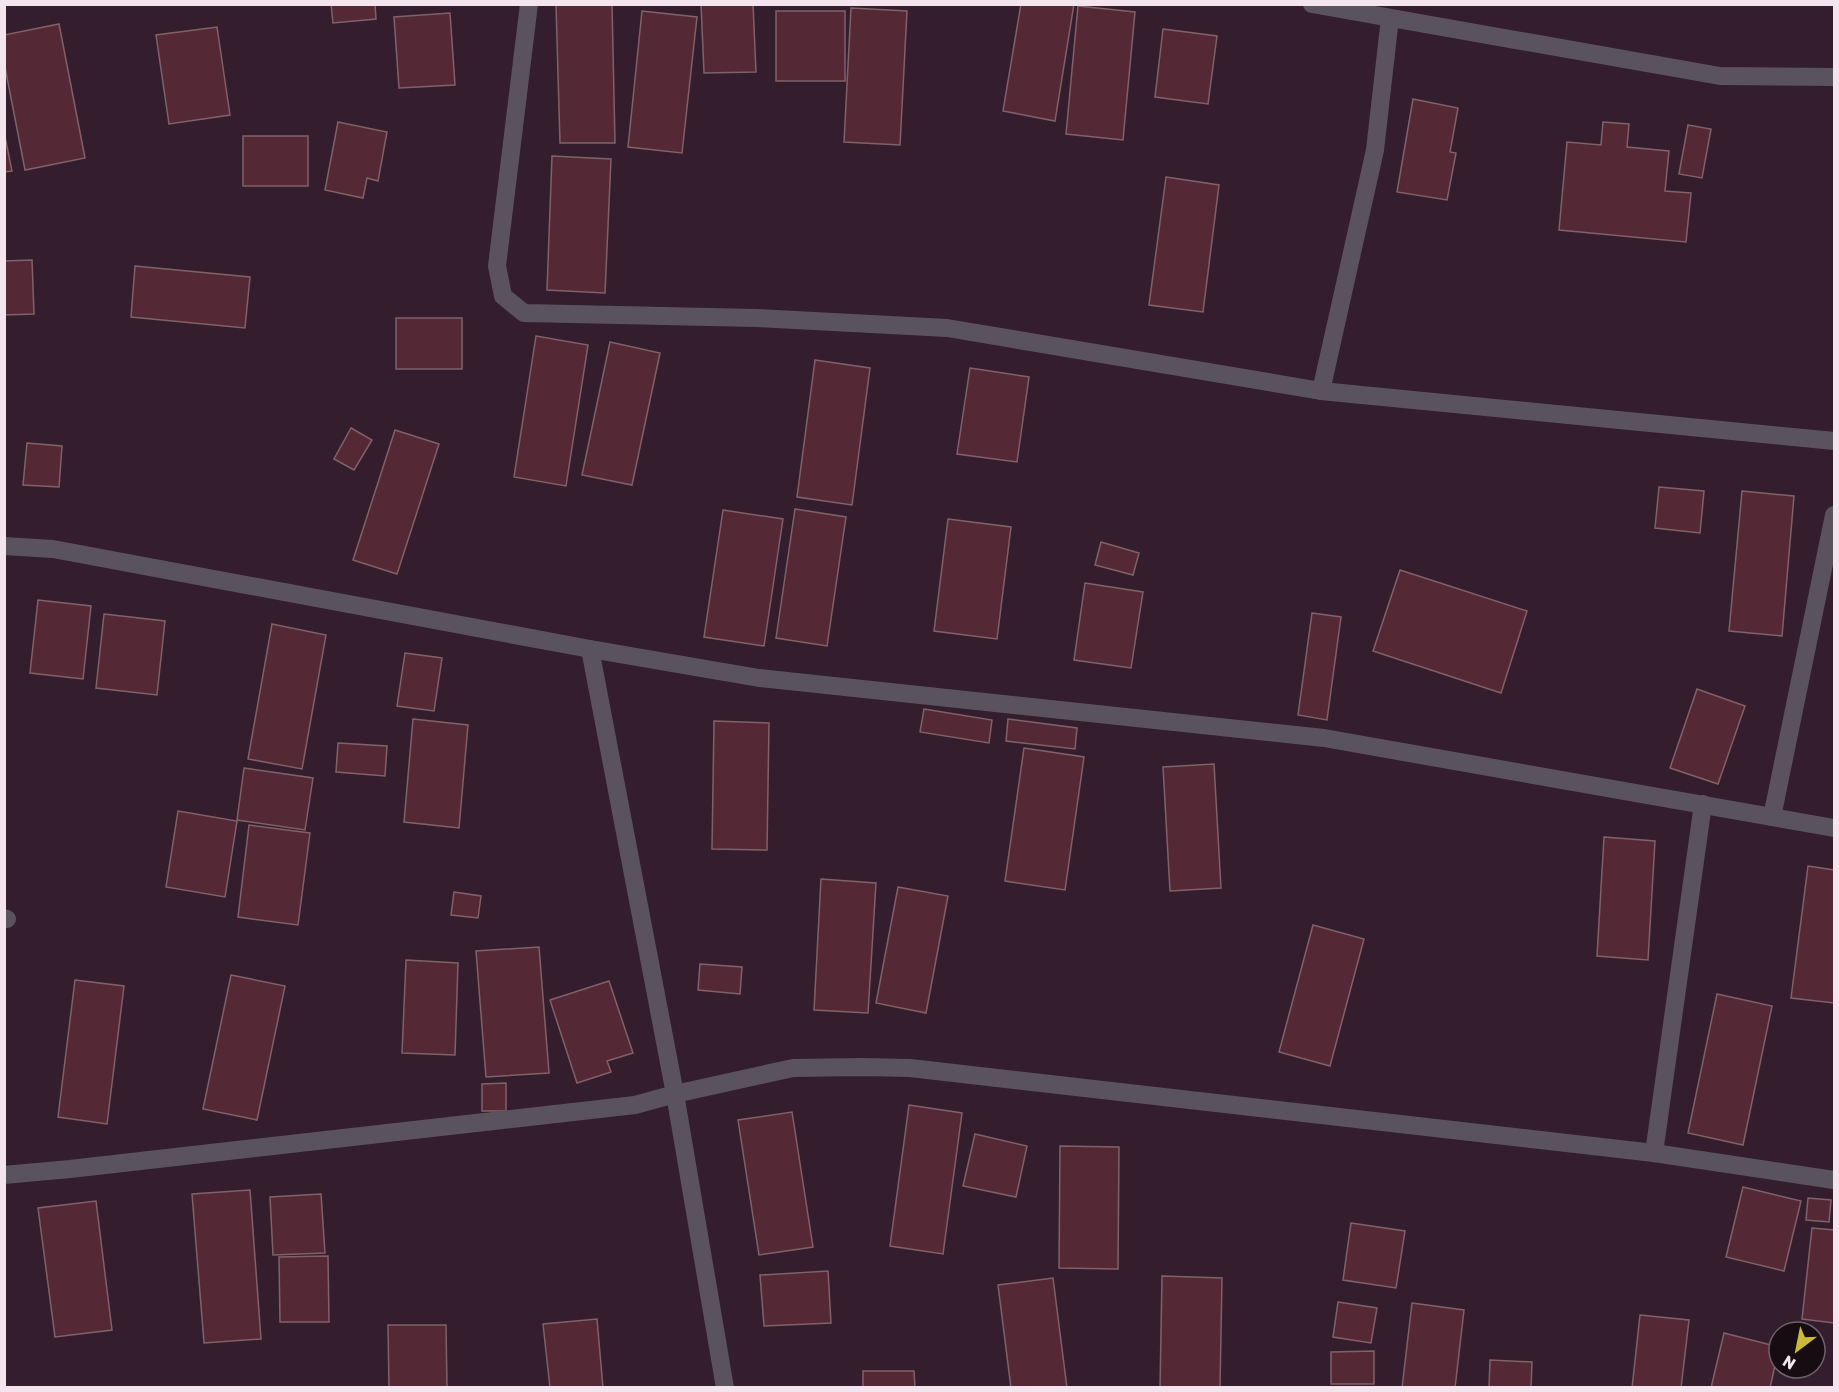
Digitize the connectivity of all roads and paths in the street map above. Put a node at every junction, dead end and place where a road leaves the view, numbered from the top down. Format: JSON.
{"nodes":[{"id":1,"x":530,"y":4,"type":"edge"},
{"id":2,"x":1312,"y":4,"type":"edge"},
{"id":3,"x":1390,"y":18,"type":"junction"},
{"id":4,"x":1834,"y":77,"type":"edge"},
{"id":5,"x":1321,"y":391,"type":"junction"},
{"id":6,"x":1834,"y":441,"type":"edge"},
{"id":7,"x":1834,"y":515,"type":"edge"},
{"id":8,"x":4,"y":546,"type":"edge"},
{"id":9,"x":590,"y":649,"type":"junction"},
{"id":10,"x":1703,"y":804,"type":"junction"},
{"id":11,"x":1772,"y":817,"type":"junction"},
{"id":12,"x":1834,"y":828,"type":"edge"},
{"id":13,"x":675,"y":1094,"type":"junction"},
{"id":14,"x":1654,"y":1153,"type":"junction"},
{"id":15,"x":4,"y":1175,"type":"edge"},
{"id":16,"x":1834,"y":1180,"type":"edge"},
{"id":17,"x":725,"y":1388,"type":"edge"}],
"edges":[{"from":1,"to":5,"type":"street"},
{"from":2,"to":3,"type":"street"},
{"from":3,"to":4,"type":"street"},
{"from":3,"to":5,"type":"street"},
{"from":5,"to":6,"type":"street"},
{"from":7,"to":11,"type":"street"},
{"from":8,"to":9,"type":"street"},
{"from":9,"to":10,"type":"street"},
{"from":9,"to":13,"type":"street"},
{"from":10,"to":11,"type":"street"},
{"from":10,"to":14,"type":"street"},
{"from":11,"to":12,"type":"street"},
{"from":13,"to":14,"type":"street"},
{"from":13,"to":15,"type":"street"},
{"from":13,"to":17,"type":"street"},
{"from":14,"to":16,"type":"street"}]}
